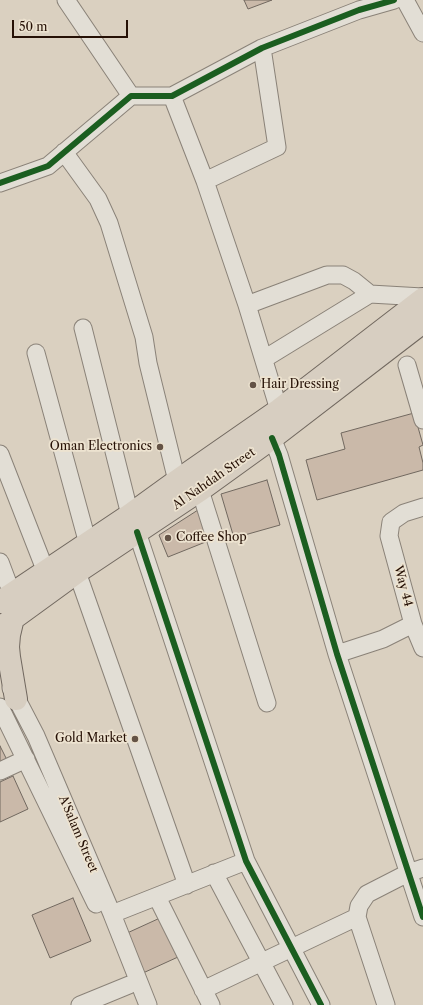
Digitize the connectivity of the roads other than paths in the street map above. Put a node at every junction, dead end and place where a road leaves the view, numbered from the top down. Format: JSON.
{"nodes":[{"id":1,"x":66,"y":0,"type":"edge"},
{"id":2,"x":394,"y":0,"type":"edge"},
{"id":3,"x":405,"y":0,"type":"edge"},
{"id":4,"x":357,"y":5,"type":"edge"},
{"id":5,"x":423,"y":33,"type":"edge"},
{"id":6,"x":262,"y":48,"type":"junction"},
{"id":7,"x":131,"y":96,"type":"junction"},
{"id":8,"x":172,"y":96,"type":"junction"},
{"id":9,"x":64,"y":152,"type":"junction"},
{"id":10,"x":205,"y":180,"type":"junction"},
{"id":11,"x":0,"y":183,"type":"edge"},
{"id":12,"x":370,"y":294,"type":"junction"},
{"id":13,"x":423,"y":298,"type":"edge"},
{"id":14,"x":247,"y":305,"type":"junction"},
{"id":15,"x":423,"y":322,"type":"edge"},
{"id":16,"x":84,"y":328,"type":"dead end"},
{"id":17,"x":36,"y":353,"type":"dead end"},
{"id":18,"x":264,"y":359,"type":"junction"},
{"id":19,"x":407,"y":365,"type":"dead end"},
{"id":20,"x":279,"y":410,"type":"junction"},
{"id":21,"x":423,"y":420,"type":"edge"},
{"id":22,"x":272,"y":438,"type":"junction"},
{"id":23,"x":0,"y":454,"type":"edge"},
{"id":24,"x":177,"y":481,"type":"junction"},
{"id":25,"x":200,"y":490,"type":"junction"},
{"id":26,"x":423,"y":507,"type":"edge"},
{"id":27,"x":134,"y":524,"type":"junction"},
{"id":28,"x":88,"y":544,"type":"junction"},
{"id":29,"x":0,"y":562,"type":"edge"},
{"id":30,"x":46,"y":572,"type":"junction"},
{"id":31,"x":77,"y":572,"type":"junction"},
{"id":32,"x":5,"y":607,"type":"edge"},
{"id":33,"x":413,"y":624,"type":"junction"},
{"id":34,"x":423,"y":648,"type":"edge"},
{"id":35,"x":337,"y":654,"type":"junction"},
{"id":36,"x":0,"y":667,"type":"edge"},
{"id":37,"x":8,"y":702,"type":"edge"},
{"id":38,"x":267,"y":703,"type":"dead end"},
{"id":39,"x":26,"y":760,"type":"junction"},
{"id":40,"x":0,"y":771,"type":"edge"},
{"id":41,"x":246,"y":861,"type":"junction"},
{"id":42,"x":416,"y":871,"type":"edge"},
{"id":43,"x":214,"y":873,"type":"junction"},
{"id":44,"x":187,"y":885,"type":"junction"},
{"id":45,"x":157,"y":897,"type":"junction"},
{"id":46,"x":112,"y":914,"type":"junction"},
{"id":47,"x":356,"y":917,"type":"junction"},
{"id":48,"x":423,"y":917,"type":"edge"},
{"id":49,"x":291,"y":948,"type":"junction"},
{"id":50,"x":262,"y":962,"type":"junction"},
{"id":51,"x":129,"y":985,"type":"junction"},
{"id":52,"x":207,"y":998,"type":"edge"},
{"id":53,"x":80,"y":1005,"type":"edge"},
{"id":54,"x":137,"y":1005,"type":"edge"},
{"id":55,"x":148,"y":1005,"type":"edge"},
{"id":56,"x":284,"y":1005,"type":"edge"},
{"id":57,"x":321,"y":1005,"type":"edge"},
{"id":58,"x":386,"y":1005,"type":"edge"}],
"edges":[{"from":1,"to":7,"type":"street"},
{"from":2,"to":4,"type":"street"},
{"from":3,"to":5,"type":"street"},
{"from":4,"to":6,"type":"street"},
{"from":6,"to":8,"type":"street"},
{"from":6,"to":10,"type":"street"},
{"from":7,"to":8,"type":"street"},
{"from":7,"to":9,"type":"street"},
{"from":8,"to":10,"type":"street"},
{"from":9,"to":11,"type":"street"},
{"from":9,"to":24,"type":"street"},
{"from":10,"to":14,"type":"street"},
{"from":12,"to":13,"type":"street"},
{"from":12,"to":14,"type":"street"},
{"from":12,"to":18,"type":"street"},
{"from":13,"to":20,"type":"main road","name":"Al Nahdah Street"},
{"from":14,"to":18,"type":"street"},
{"from":15,"to":22,"type":"main road","name":"Al Nahdah Street"},
{"from":16,"to":27,"type":"street"},
{"from":17,"to":28,"type":"street"},
{"from":18,"to":20,"type":"street"},
{"from":19,"to":21,"type":"street"},
{"from":20,"to":24,"type":"main road","name":"Al Nahdah Street"},
{"from":22,"to":25,"type":"main road","name":"Al Nahdah Street"},
{"from":22,"to":35,"type":"street"},
{"from":23,"to":30,"type":"street"},
{"from":24,"to":27,"type":"main road","name":"Al Nahdah Street"},
{"from":25,"to":27,"type":"main road","name":"Al Nahdah Street"},
{"from":25,"to":38,"type":"street"},
{"from":26,"to":33,"type":"street","name":"Way 44"},
{"from":27,"to":28,"type":"main road","name":"Al Nahdah Street"},
{"from":27,"to":31,"type":"main road","name":"Al Nahdah Street"},
{"from":27,"to":41,"type":"street"},
{"from":28,"to":30,"type":"main road","name":"Al Nahdah Street"},
{"from":29,"to":32,"type":"street"},
{"from":30,"to":32,"type":"main road","name":"Al Nahdah Street"},
{"from":31,"to":32,"type":"main road","name":"Al Nahdah Street"},
{"from":31,"to":44,"type":"street"},
{"from":32,"to":37,"type":"main road"},
{"from":33,"to":34,"type":"street","name":"Way 44"},
{"from":33,"to":35,"type":"street"},
{"from":35,"to":42,"type":"street"},
{"from":36,"to":37,"type":"street","name":"A'Salam Street"},
{"from":37,"to":39,"type":"street","name":"A'Salam Street"},
{"from":37,"to":46,"type":"street","name":"A'Salam Street"},
{"from":39,"to":40,"type":"street"},
{"from":39,"to":51,"type":"street","name":"A'Salam Street"},
{"from":41,"to":43,"type":"street"},
{"from":41,"to":49,"type":"street"},
{"from":42,"to":47,"type":"street"},
{"from":42,"to":48,"type":"street"},
{"from":43,"to":44,"type":"street"},
{"from":43,"to":50,"type":"street"},
{"from":44,"to":45,"type":"street"},
{"from":45,"to":46,"type":"street"},
{"from":45,"to":52,"type":"street"},
{"from":46,"to":55,"type":"street","name":"A'Salam Street"},
{"from":47,"to":49,"type":"street"},
{"from":47,"to":58,"type":"street"},
{"from":49,"to":50,"type":"street"},
{"from":49,"to":57,"type":"street"},
{"from":50,"to":52,"type":"street"},
{"from":50,"to":56,"type":"street"},
{"from":51,"to":53,"type":"street"},
{"from":51,"to":54,"type":"street","name":"A'Salam Street"}]}
